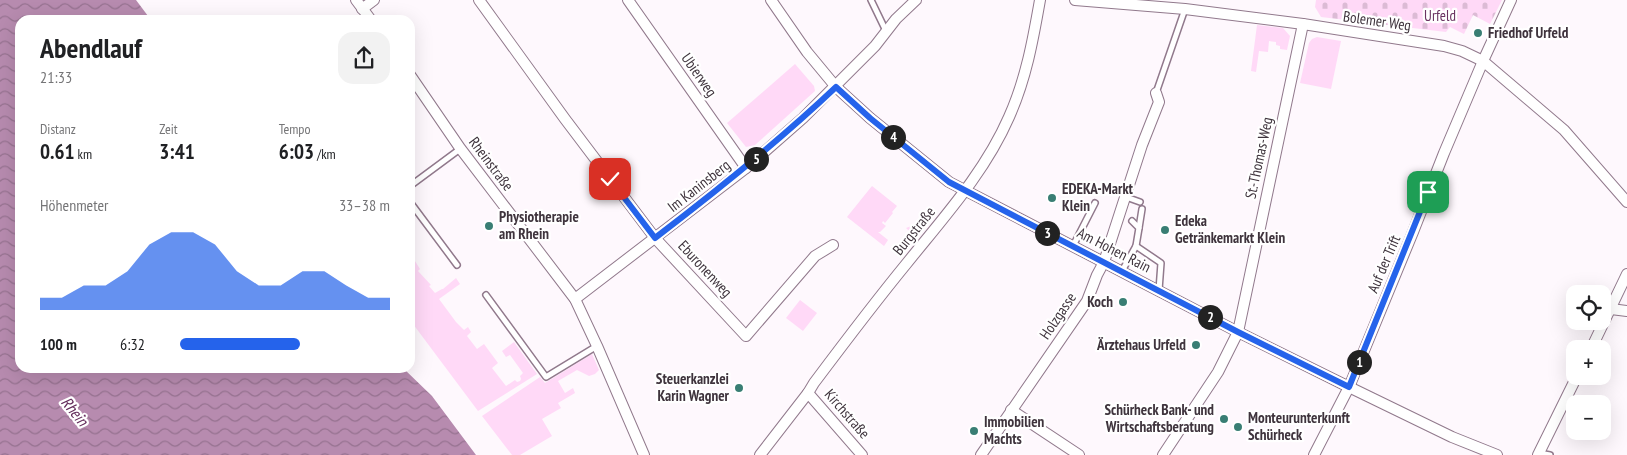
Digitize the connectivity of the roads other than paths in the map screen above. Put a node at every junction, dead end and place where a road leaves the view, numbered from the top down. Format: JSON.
{"nodes":[{"id":1,"x":374,"y":0,"type":"edge"},
{"id":2,"x":479,"y":0,"type":"edge"},
{"id":3,"x":628,"y":0,"type":"edge"},
{"id":4,"x":771,"y":0,"type":"edge"},
{"id":5,"x":871,"y":0,"type":"edge"},
{"id":6,"x":916,"y":0,"type":"edge"},
{"id":7,"x":1040,"y":0,"type":"edge"},
{"id":8,"x":1075,"y":0,"type":"edge"},
{"id":9,"x":1511,"y":0,"type":"edge"},
{"id":10,"x":359,"y":4,"type":"edge"},
{"id":11,"x":1185,"y":9,"type":"junction"},
{"id":12,"x":367,"y":15,"type":"edge"},
{"id":13,"x":1302,"y":24,"type":"junction"},
{"id":14,"x":887,"y":32,"type":"junction"},
{"id":15,"x":1483,"y":61,"type":"junction"},
{"id":16,"x":415,"y":82,"type":"edge"},
{"id":17,"x":836,"y":87,"type":"junction"},
{"id":18,"x":1156,"y":93,"type":"joint"},
{"id":19,"x":460,"y":148,"type":"junction"},
{"id":20,"x":746,"y":168,"type":"junction"},
{"id":21,"x":415,"y":182,"type":"edge"},
{"id":22,"x":966,"y":190,"type":"junction"},
{"id":23,"x":1624,"y":194,"type":"edge"},
{"id":24,"x":1126,"y":197,"type":"junction"},
{"id":25,"x":1140,"y":202,"type":"dead end"},
{"id":26,"x":1627,"y":202,"type":"edge"},
{"id":27,"x":1095,"y":203,"type":"dead end"},
{"id":28,"x":415,"y":209,"type":"edge"},
{"id":29,"x":1142,"y":209,"type":"dead end"},
{"id":30,"x":1132,"y":221,"type":"dead end"},
{"id":31,"x":1139,"y":228,"type":"junction"},
{"id":32,"x":655,"y":238,"type":"junction"},
{"id":33,"x":833,"y":245,"type":"dead end"},
{"id":34,"x":1072,"y":246,"type":"junction"},
{"id":35,"x":1136,"y":246,"type":"junction"},
{"id":36,"x":1104,"y":262,"type":"junction"},
{"id":37,"x":457,"y":265,"type":"dead end"},
{"id":38,"x":1122,"y":270,"type":"junction"},
{"id":39,"x":1627,"y":274,"type":"edge"},
{"id":40,"x":1160,"y":290,"type":"junction"},
{"id":41,"x":486,"y":295,"type":"dead end"},
{"id":42,"x":575,"y":299,"type":"junction"},
{"id":43,"x":1611,"y":309,"type":"joint"},
{"id":44,"x":1627,"y":311,"type":"edge"},
{"id":45,"x":1238,"y":332,"type":"junction"},
{"id":46,"x":597,"y":346,"type":"junction"},
{"id":47,"x":1573,"y":385,"type":"edge"},
{"id":48,"x":1349,"y":387,"type":"junction"},
{"id":49,"x":808,"y":393,"type":"junction"},
{"id":50,"x":1011,"y":410,"type":"junction"},
{"id":51,"x":1542,"y":454,"type":"edge"},
{"id":52,"x":644,"y":455,"type":"edge"},
{"id":53,"x":760,"y":455,"type":"edge"},
{"id":54,"x":862,"y":455,"type":"edge"},
{"id":55,"x":981,"y":455,"type":"edge"},
{"id":56,"x":1079,"y":455,"type":"edge"},
{"id":57,"x":1163,"y":455,"type":"edge"},
{"id":58,"x":1314,"y":455,"type":"edge"},
{"id":59,"x":1497,"y":455,"type":"edge"}],
"edges":[{"from":1,"to":10,"type":"street"},
{"from":2,"to":32,"type":"street","name":"Eburonenweg"},
{"from":3,"to":20,"type":"street","name":"Ubierweg"},
{"from":4,"to":17,"type":"street","name":"Am Hohen Rain"},
{"from":5,"to":14,"type":"lane"},
{"from":6,"to":14,"type":"street","name":"Im Kaninsberg"},
{"from":7,"to":22,"type":"street","name":"Burgstraße"},
{"from":8,"to":11,"type":"street","name":"Bolemer Weg"},
{"from":9,"to":15,"type":"street","name":"Auf der Trift"},
{"from":10,"to":12,"type":"street"},
{"from":11,"to":13,"type":"street","name":"Bolemer Weg"},
{"from":11,"to":18,"type":"lane"},
{"from":13,"to":15,"type":"street","name":"Bolemer Weg"},
{"from":13,"to":45,"type":"street","name":"St.-Thomas-Weg"},
{"from":14,"to":17,"type":"street","name":"Im Kaninsberg"},
{"from":15,"to":23,"type":"street","name":"Bolemer Weg"},
{"from":15,"to":48,"type":"street","name":"Auf der Trift"},
{"from":16,"to":19,"type":"street","name":"Rheinstraße"},
{"from":17,"to":20,"type":"street","name":"Im Kaninsberg"},
{"from":17,"to":22,"type":"street","name":"Am Hohen Rain"},
{"from":18,"to":24,"type":"street","name":"Holzgasse"},
{"from":19,"to":21,"type":"lane"},
{"from":19,"to":42,"type":"street","name":"Rheinstraße"},
{"from":20,"to":32,"type":"street","name":"Im Kaninsberg"},
{"from":22,"to":34,"type":"street","name":"Am Hohen Rain"},
{"from":22,"to":49,"type":"street","name":"Burgstraße"},
{"from":23,"to":26,"type":"street","name":"Bolemer Weg"},
{"from":24,"to":25,"type":"lane"},
{"from":24,"to":36,"type":"street","name":"Holzgasse"},
{"from":27,"to":34,"type":"lane"},
{"from":28,"to":37,"type":"lane"},
{"from":29,"to":31,"type":"lane"},
{"from":30,"to":31,"type":"lane"},
{"from":31,"to":35,"type":"lane"},
{"from":32,"to":33,"type":"street","name":"Eburonenweg"},
{"from":32,"to":42,"type":"street","name":"Im Kaninsberg"},
{"from":34,"to":36,"type":"street","name":"Am Hohen Rain"},
{"from":35,"to":38,"type":"lane"},
{"from":35,"to":40,"type":"lane"},
{"from":36,"to":38,"type":"street","name":"Am Hohen Rain"},
{"from":36,"to":50,"type":"street","name":"Holzgasse"},
{"from":38,"to":40,"type":"street","name":"Am Hohen Rain"},
{"from":39,"to":43,"type":"street"},
{"from":40,"to":45,"type":"street","name":"Am Hohen Rain"},
{"from":41,"to":46,"type":"lane"},
{"from":42,"to":46,"type":"street","name":"Rheinstraße"},
{"from":43,"to":44,"type":"street"},
{"from":45,"to":48,"type":"street","name":"Am Hohen Rain"},
{"from":45,"to":57,"type":"street","name":"St.-Thomas-Weg"},
{"from":46,"to":52,"type":"street","name":"Rheinstraße"},
{"from":47,"to":51,"type":"street"},
{"from":48,"to":58,"type":"street","name":"Auf der Trift"},
{"from":48,"to":59,"type":"street","name":"Am Hohen Rain"},
{"from":49,"to":53,"type":"street","name":"Burgstraße"},
{"from":49,"to":54,"type":"street","name":"Kirchstraße"},
{"from":50,"to":55,"type":"street","name":"Holzgasse"},
{"from":50,"to":56,"type":"street"}]}
